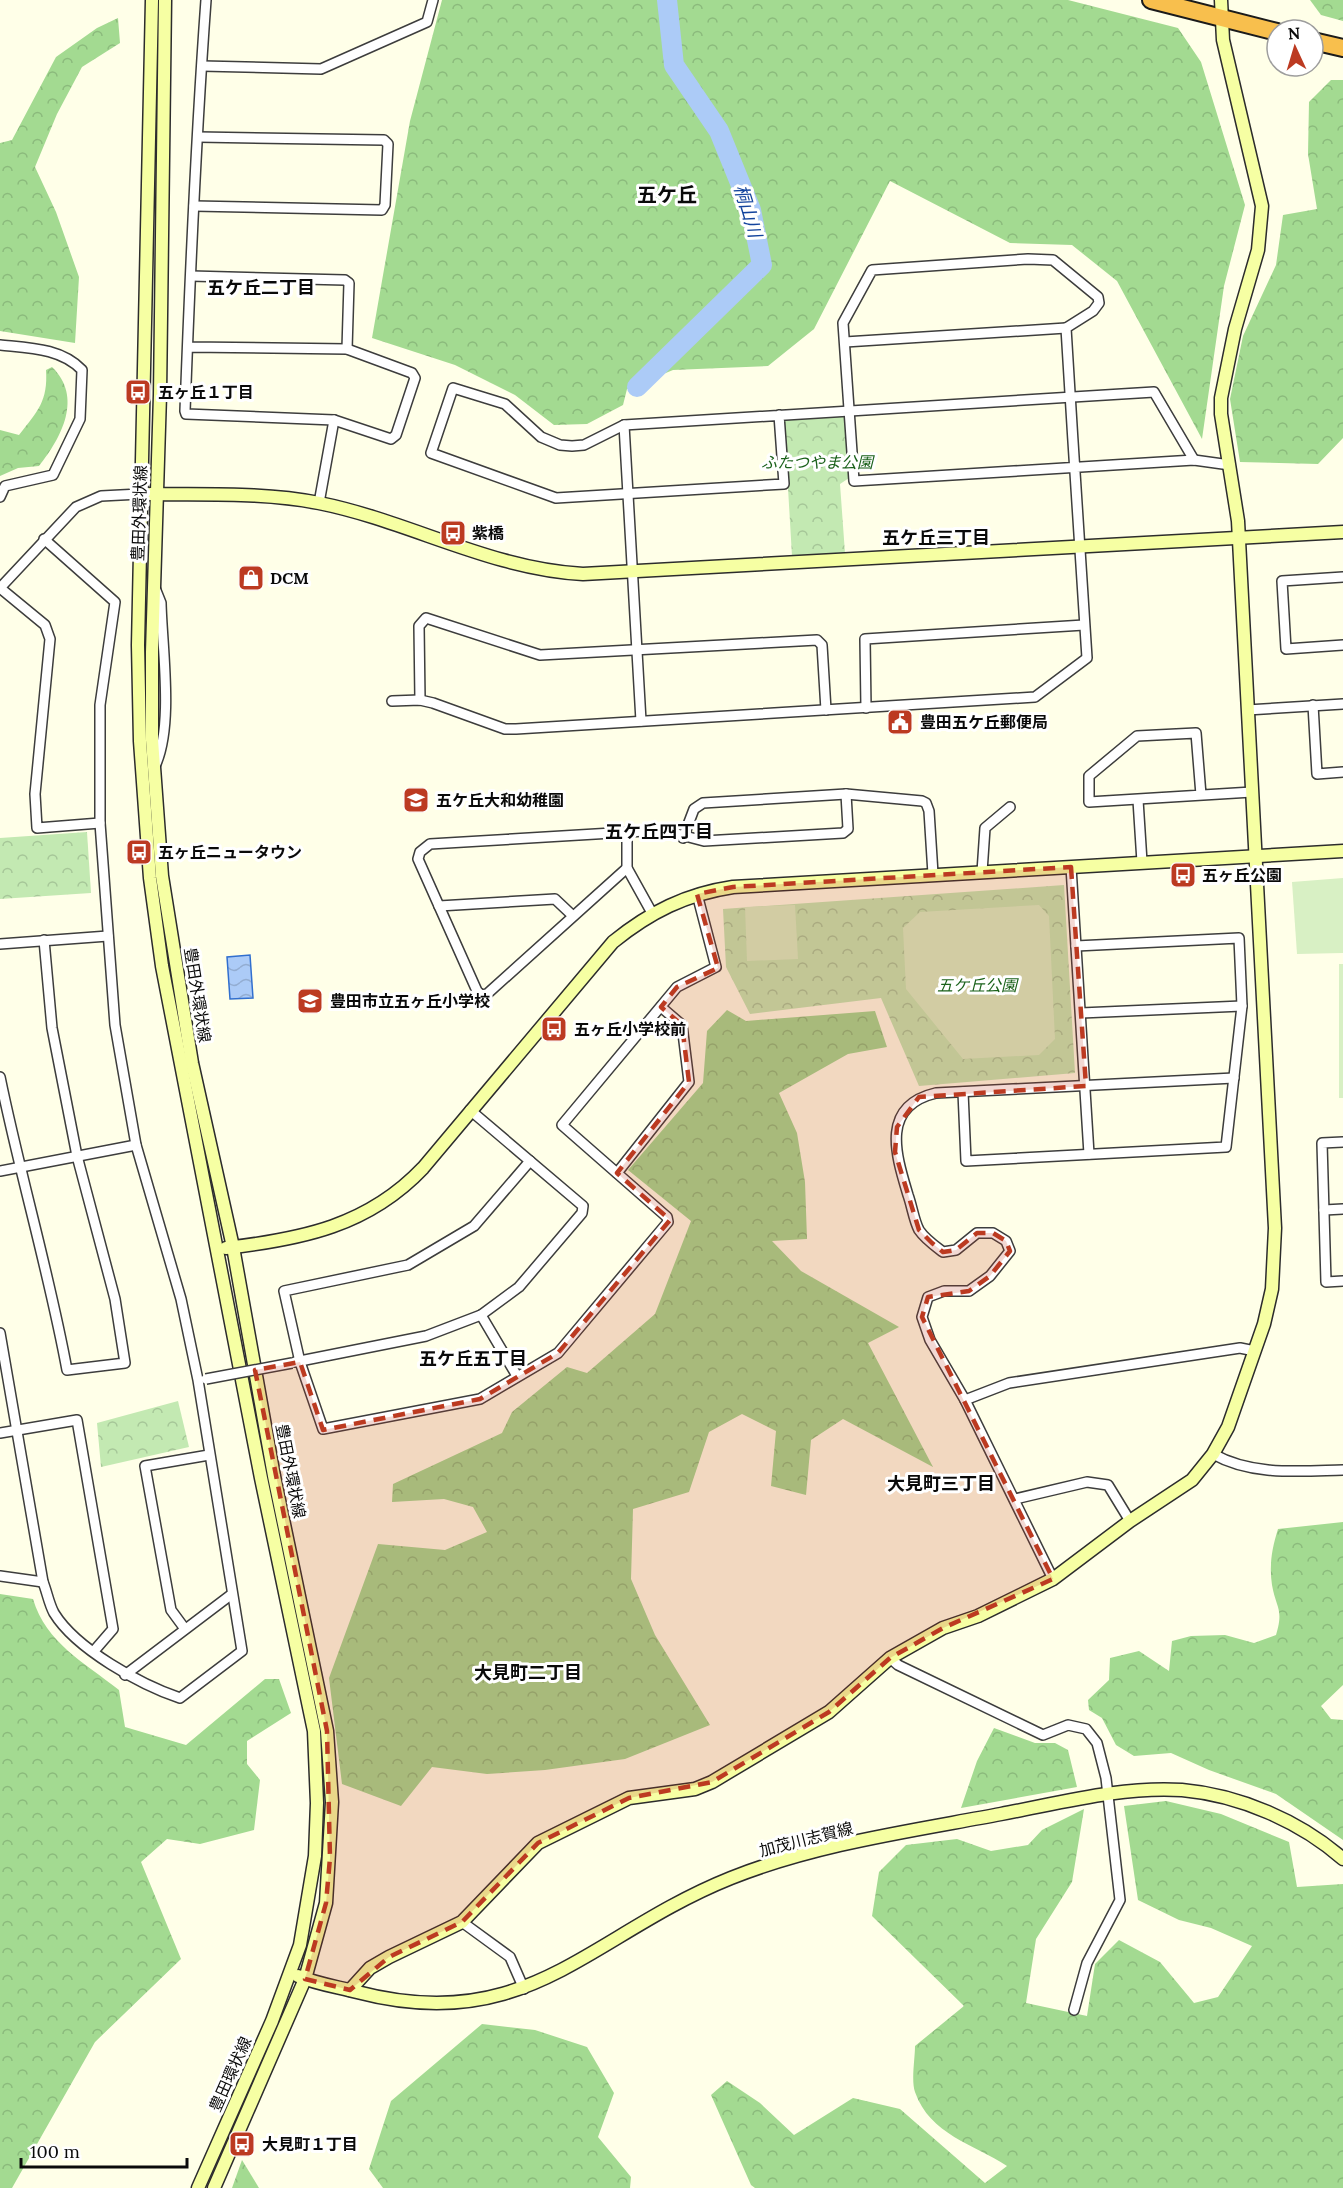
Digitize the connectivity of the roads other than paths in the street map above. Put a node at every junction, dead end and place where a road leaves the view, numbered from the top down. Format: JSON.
{"nodes":[{"id":1,"x":152,"y":0,"type":"edge"},
{"id":2,"x":165,"y":0,"type":"edge"},
{"id":3,"x":206,"y":0,"type":"edge"},
{"id":4,"x":433,"y":0,"type":"edge"},
{"id":5,"x":1152,"y":0,"type":"edge"},
{"id":6,"x":1221,"y":0,"type":"edge"},
{"id":7,"x":1221,"y":18,"type":"junction"},
{"id":8,"x":1265,"y":29,"type":"edge"},
{"id":9,"x":1325,"y":44,"type":"edge"},
{"id":10,"x":1343,"y":48,"type":"edge"},
{"id":11,"x":202,"y":66,"type":"junction"},
{"id":12,"x":198,"y":137,"type":"junction"},
{"id":13,"x":194,"y":206,"type":"junction"},
{"id":14,"x":191,"y":276,"type":"junction"},
{"id":15,"x":1066,"y":328,"type":"junction"},
{"id":16,"x":845,"y":342,"type":"junction"},
{"id":17,"x":0,"y":345,"type":"edge"},
{"id":18,"x":188,"y":347,"type":"junction"},
{"id":19,"x":347,"y":349,"type":"junction"},
{"id":20,"x":1070,"y":398,"type":"junction"},
{"id":21,"x":850,"y":410,"type":"junction"},
{"id":22,"x":779,"y":415,"type":"junction"},
{"id":23,"x":334,"y":420,"type":"junction"},
{"id":24,"x":624,"y":425,"type":"junction"},
{"id":25,"x":1194,"y":460,"type":"junction"},
{"id":26,"x":1230,"y":465,"type":"junction"},
{"id":27,"x":1075,"y":468,"type":"junction"},
{"id":28,"x":140,"y":494,"type":"junction"},
{"id":29,"x":156,"y":494,"type":"junction"},
{"id":30,"x":629,"y":495,"type":"junction"},
{"id":31,"x":0,"y":497,"type":"edge"},
{"id":32,"x":319,"y":503,"type":"junction"},
{"id":33,"x":1343,"y":532,"type":"edge"},
{"id":34,"x":1238,"y":537,"type":"junction"},
{"id":35,"x":44,"y":539,"type":"junction"},
{"id":36,"x":1079,"y":546,"type":"junction"},
{"id":37,"x":632,"y":573,"type":"junction"},
{"id":38,"x":1343,"y":578,"type":"edge"},
{"id":39,"x":0,"y":588,"type":"edge"},
{"id":40,"x":1084,"y":625,"type":"junction"},
{"id":41,"x":1343,"y":645,"type":"edge"},
{"id":42,"x":638,"y":650,"type":"junction"},
{"id":43,"x":420,"y":700,"type":"junction"},
{"id":44,"x":392,"y":701,"type":"dead end"},
{"id":45,"x":1343,"y":704,"type":"edge"},
{"id":46,"x":1313,"y":705,"type":"junction"},
{"id":47,"x":866,"y":708,"type":"junction"},
{"id":48,"x":826,"y":710,"type":"junction"},
{"id":49,"x":1247,"y":710,"type":"junction"},
{"id":50,"x":641,"y":721,"type":"junction"},
{"id":51,"x":1343,"y":772,"type":"edge"},
{"id":52,"x":1252,"y":792,"type":"junction"},
{"id":53,"x":846,"y":794,"type":"junction"},
{"id":54,"x":1201,"y":795,"type":"junction"},
{"id":55,"x":1138,"y":800,"type":"junction"},
{"id":56,"x":1010,"y":807,"type":"dead end"},
{"id":57,"x":100,"y":823,"type":"junction"},
{"id":58,"x":627,"y":833,"type":"junction"},
{"id":59,"x":683,"y":838,"type":"junction"},
{"id":60,"x":1343,"y":851,"type":"edge"},
{"id":61,"x":1255,"y":856,"type":"junction"},
{"id":62,"x":1142,"y":862,"type":"junction"},
{"id":63,"x":1071,"y":867,"type":"junction"},
{"id":64,"x":627,"y":868,"type":"junction"},
{"id":65,"x":982,"y":872,"type":"junction"},
{"id":66,"x":933,"y":874,"type":"junction"},
{"id":67,"x":697,"y":894,"type":"junction"},
{"id":68,"x":439,"y":906,"type":"junction"},
{"id":69,"x":652,"y":913,"type":"junction"},
{"id":70,"x":573,"y":916,"type":"junction"},
{"id":71,"x":108,"y":936,"type":"junction"},
{"id":72,"x":44,"y":940,"type":"junction"},
{"id":73,"x":0,"y":944,"type":"edge"},
{"id":74,"x":1076,"y":946,"type":"junction"},
{"id":75,"x":1242,"y":1006,"type":"junction"},
{"id":76,"x":661,"y":1007,"type":"junction"},
{"id":77,"x":1081,"y":1013,"type":"junction"},
{"id":78,"x":0,"y":1077,"type":"edge"},
{"id":79,"x":1234,"y":1078,"type":"junction"},
{"id":80,"x":1086,"y":1086,"type":"junction"},
{"id":81,"x":963,"y":1092,"type":"junction"},
{"id":82,"x":470,"y":1110,"type":"junction"},
{"id":83,"x":1343,"y":1142,"type":"edge"},
{"id":84,"x":136,"y":1144,"type":"junction"},
{"id":85,"x":1089,"y":1154,"type":"junction"},
{"id":86,"x":77,"y":1156,"type":"junction"},
{"id":87,"x":530,"y":1161,"type":"junction"},
{"id":88,"x":19,"y":1167,"type":"junction"},
{"id":89,"x":0,"y":1171,"type":"edge"},
{"id":90,"x":617,"y":1173,"type":"junction"},
{"id":91,"x":1343,"y":1209,"type":"edge"},
{"id":92,"x":1324,"y":1210,"type":"junction"},
{"id":93,"x":232,"y":1247,"type":"junction"},
{"id":94,"x":216,"y":1249,"type":"junction"},
{"id":95,"x":1343,"y":1281,"type":"edge"},
{"id":96,"x":481,"y":1315,"type":"junction"},
{"id":97,"x":0,"y":1333,"type":"edge"},
{"id":98,"x":1255,"y":1351,"type":"junction"},
{"id":99,"x":296,"y":1362,"type":"junction"},
{"id":100,"x":517,"y":1376,"type":"junction"},
{"id":101,"x":202,"y":1380,"type":"junction"},
{"id":102,"x":965,"y":1400,"type":"junction"},
{"id":103,"x":18,"y":1430,"type":"junction"},
{"id":104,"x":0,"y":1433,"type":"edge"},
{"id":105,"x":1213,"y":1454,"type":"junction"},
{"id":106,"x":209,"y":1455,"type":"junction"},
{"id":107,"x":1343,"y":1470,"type":"edge"},
{"id":108,"x":1015,"y":1499,"type":"junction"},
{"id":109,"x":1130,"y":1521,"type":"junction"},
{"id":110,"x":0,"y":1576,"type":"edge"},
{"id":111,"x":1053,"y":1579,"type":"junction"},
{"id":112,"x":44,"y":1582,"type":"junction"},
{"id":113,"x":232,"y":1594,"type":"junction"},
{"id":114,"x":185,"y":1629,"type":"junction"},
{"id":115,"x":94,"y":1651,"type":"junction"},
{"id":116,"x":890,"y":1658,"type":"junction"},
{"id":117,"x":125,"y":1675,"type":"junction"},
{"id":118,"x":1109,"y":1794,"type":"junction"},
{"id":119,"x":1343,"y":1859,"type":"edge"},
{"id":120,"x":462,"y":1922,"type":"junction"},
{"id":121,"x":292,"y":1973,"type":"junction"},
{"id":122,"x":305,"y":1979,"type":"junction"},
{"id":123,"x":524,"y":1989,"type":"junction"},
{"id":124,"x":350,"y":1990,"type":"junction"},
{"id":125,"x":1074,"y":2010,"type":"dead end"},
{"id":126,"x":198,"y":2188,"type":"edge"},
{"id":127,"x":214,"y":2188,"type":"edge"}],
"edges":[{"from":1,"to":28,"type":"street","name":"豊田外環状線"},
{"from":2,"to":29,"type":"street","name":"豊田外環状線"},
{"from":3,"to":11,"type":"street"},
{"from":4,"to":11,"type":"street"},
{"from":5,"to":7,"type":"highway"},
{"from":6,"to":7,"type":"street"},
{"from":7,"to":8,"type":"highway"},
{"from":7,"to":26,"type":"street"},
{"from":9,"to":10,"type":"highway"},
{"from":11,"to":12,"type":"street"},
{"from":12,"to":13,"type":"street"},
{"from":12,"to":13,"type":"street"},
{"from":13,"to":14,"type":"street"},
{"from":14,"to":18,"type":"street"},
{"from":14,"to":19,"type":"street"},
{"from":15,"to":16,"type":"street"},
{"from":15,"to":16,"type":"street"},
{"from":15,"to":20,"type":"street"},
{"from":16,"to":21,"type":"street"},
{"from":17,"to":31,"type":"street"},
{"from":18,"to":19,"type":"street"},
{"from":18,"to":23,"type":"street"},
{"from":19,"to":23,"type":"street"},
{"from":20,"to":21,"type":"street"},
{"from":20,"to":25,"type":"street"},
{"from":20,"to":27,"type":"street"},
{"from":21,"to":22,"type":"street"},
{"from":21,"to":27,"type":"street"},
{"from":22,"to":24,"type":"street"},
{"from":22,"to":30,"type":"street"},
{"from":23,"to":32,"type":"street"},
{"from":24,"to":30,"type":"street"},
{"from":24,"to":30,"type":"street"},
{"from":25,"to":26,"type":"street"},
{"from":25,"to":27,"type":"street"},
{"from":26,"to":34,"type":"street"},
{"from":27,"to":36,"type":"street"},
{"from":28,"to":29,"type":"street"},
{"from":28,"to":35,"type":"street"},
{"from":28,"to":94,"type":"street","name":"豊田外環状線"},
{"from":29,"to":32,"type":"street"},
{"from":29,"to":93,"type":"street","name":"豊田外環状線"},
{"from":30,"to":37,"type":"street"},
{"from":32,"to":37,"type":"street"},
{"from":33,"to":34,"type":"street"},
{"from":34,"to":36,"type":"street"},
{"from":34,"to":49,"type":"street"},
{"from":35,"to":39,"type":"street"},
{"from":35,"to":57,"type":"street"},
{"from":36,"to":37,"type":"street"},
{"from":36,"to":40,"type":"street"},
{"from":37,"to":42,"type":"street"},
{"from":38,"to":41,"type":"street"},
{"from":39,"to":57,"type":"street"},
{"from":40,"to":47,"type":"street"},
{"from":40,"to":47,"type":"street"},
{"from":42,"to":43,"type":"street"},
{"from":42,"to":48,"type":"street"},
{"from":42,"to":50,"type":"street"},
{"from":43,"to":44,"type":"street"},
{"from":43,"to":50,"type":"street"},
{"from":45,"to":46,"type":"street"},
{"from":46,"to":49,"type":"street"},
{"from":46,"to":51,"type":"street"},
{"from":47,"to":48,"type":"street"},
{"from":48,"to":50,"type":"street"},
{"from":49,"to":52,"type":"street"},
{"from":52,"to":54,"type":"street"},
{"from":52,"to":61,"type":"street"},
{"from":53,"to":59,"type":"street"},
{"from":53,"to":59,"type":"street"},
{"from":53,"to":66,"type":"street"},
{"from":54,"to":55,"type":"street"},
{"from":54,"to":55,"type":"street"},
{"from":55,"to":62,"type":"street"},
{"from":56,"to":65,"type":"street"},
{"from":57,"to":71,"type":"street"},
{"from":58,"to":59,"type":"street"},
{"from":58,"to":64,"type":"street"},
{"from":58,"to":68,"type":"street"},
{"from":60,"to":61,"type":"street"},
{"from":61,"to":62,"type":"street"},
{"from":61,"to":98,"type":"street"},
{"from":62,"to":63,"type":"street"},
{"from":63,"to":65,"type":"street"},
{"from":63,"to":74,"type":"street"},
{"from":64,"to":69,"type":"street"},
{"from":64,"to":70,"type":"street"},
{"from":65,"to":66,"type":"street"},
{"from":66,"to":67,"type":"street"},
{"from":67,"to":69,"type":"street"},
{"from":67,"to":76,"type":"street"},
{"from":68,"to":70,"type":"street"},
{"from":68,"to":70,"type":"street"},
{"from":69,"to":82,"type":"street"},
{"from":71,"to":72,"type":"street"},
{"from":71,"to":84,"type":"street"},
{"from":72,"to":73,"type":"street"},
{"from":72,"to":86,"type":"street"},
{"from":74,"to":75,"type":"street"},
{"from":74,"to":77,"type":"street"},
{"from":75,"to":77,"type":"street"},
{"from":75,"to":79,"type":"street"},
{"from":76,"to":90,"type":"street"},
{"from":76,"to":90,"type":"street"},
{"from":77,"to":80,"type":"street"},
{"from":78,"to":88,"type":"street"},
{"from":79,"to":80,"type":"street"},
{"from":79,"to":85,"type":"street"},
{"from":80,"to":81,"type":"street"},
{"from":80,"to":85,"type":"street"},
{"from":81,"to":85,"type":"street"},
{"from":81,"to":102,"type":"street"},
{"from":82,"to":87,"type":"street"},
{"from":82,"to":93,"type":"street"},
{"from":83,"to":92,"type":"street"},
{"from":84,"to":86,"type":"street"},
{"from":84,"to":101,"type":"street"},
{"from":86,"to":88,"type":"street"},
{"from":86,"to":88,"type":"street"},
{"from":87,"to":96,"type":"street"},
{"from":87,"to":99,"type":"street"},
{"from":88,"to":89,"type":"street"},
{"from":90,"to":100,"type":"street"},
{"from":91,"to":92,"type":"street"},
{"from":92,"to":95,"type":"street"},
{"from":93,"to":94,"type":"street"},
{"from":93,"to":122,"type":"street","name":"豊田外環状線"},
{"from":94,"to":121,"type":"street","name":"豊田外環状線"},
{"from":96,"to":99,"type":"street"},
{"from":96,"to":100,"type":"street"},
{"from":97,"to":103,"type":"street"},
{"from":98,"to":102,"type":"street"},
{"from":98,"to":105,"type":"street"},
{"from":99,"to":100,"type":"street"},
{"from":99,"to":101,"type":"street","bridge":true},
{"from":101,"to":106,"type":"street"},
{"from":102,"to":108,"type":"street"},
{"from":103,"to":104,"type":"street"},
{"from":103,"to":112,"type":"street"},
{"from":103,"to":115,"type":"street"},
{"from":105,"to":107,"type":"street"},
{"from":105,"to":109,"type":"street"},
{"from":106,"to":113,"type":"street"},
{"from":106,"to":114,"type":"street"},
{"from":108,"to":109,"type":"street"},
{"from":108,"to":111,"type":"street"},
{"from":109,"to":111,"type":"street"},
{"from":110,"to":112,"type":"street"},
{"from":111,"to":116,"type":"street"},
{"from":112,"to":115,"type":"street"},
{"from":113,"to":114,"type":"street"},
{"from":113,"to":117,"type":"street"},
{"from":114,"to":117,"type":"street"},
{"from":115,"to":117,"type":"street"},
{"from":116,"to":118,"type":"street"},
{"from":116,"to":120,"type":"street"},
{"from":118,"to":119,"type":"street","name":"加茂川志賀線"},
{"from":118,"to":123,"type":"street","name":"加茂川志賀線"},
{"from":118,"to":125,"type":"street"},
{"from":120,"to":123,"type":"street"},
{"from":120,"to":124,"type":"street"},
{"from":121,"to":122,"type":"street","name":"加茂川志賀線"},
{"from":121,"to":126,"type":"street","name":"豊田環状線"},
{"from":122,"to":124,"type":"street","name":"加茂川志賀線"},
{"from":122,"to":127,"type":"street","name":"豊田環状線"},
{"from":123,"to":124,"type":"street","name":"加茂川志賀線"}]}
